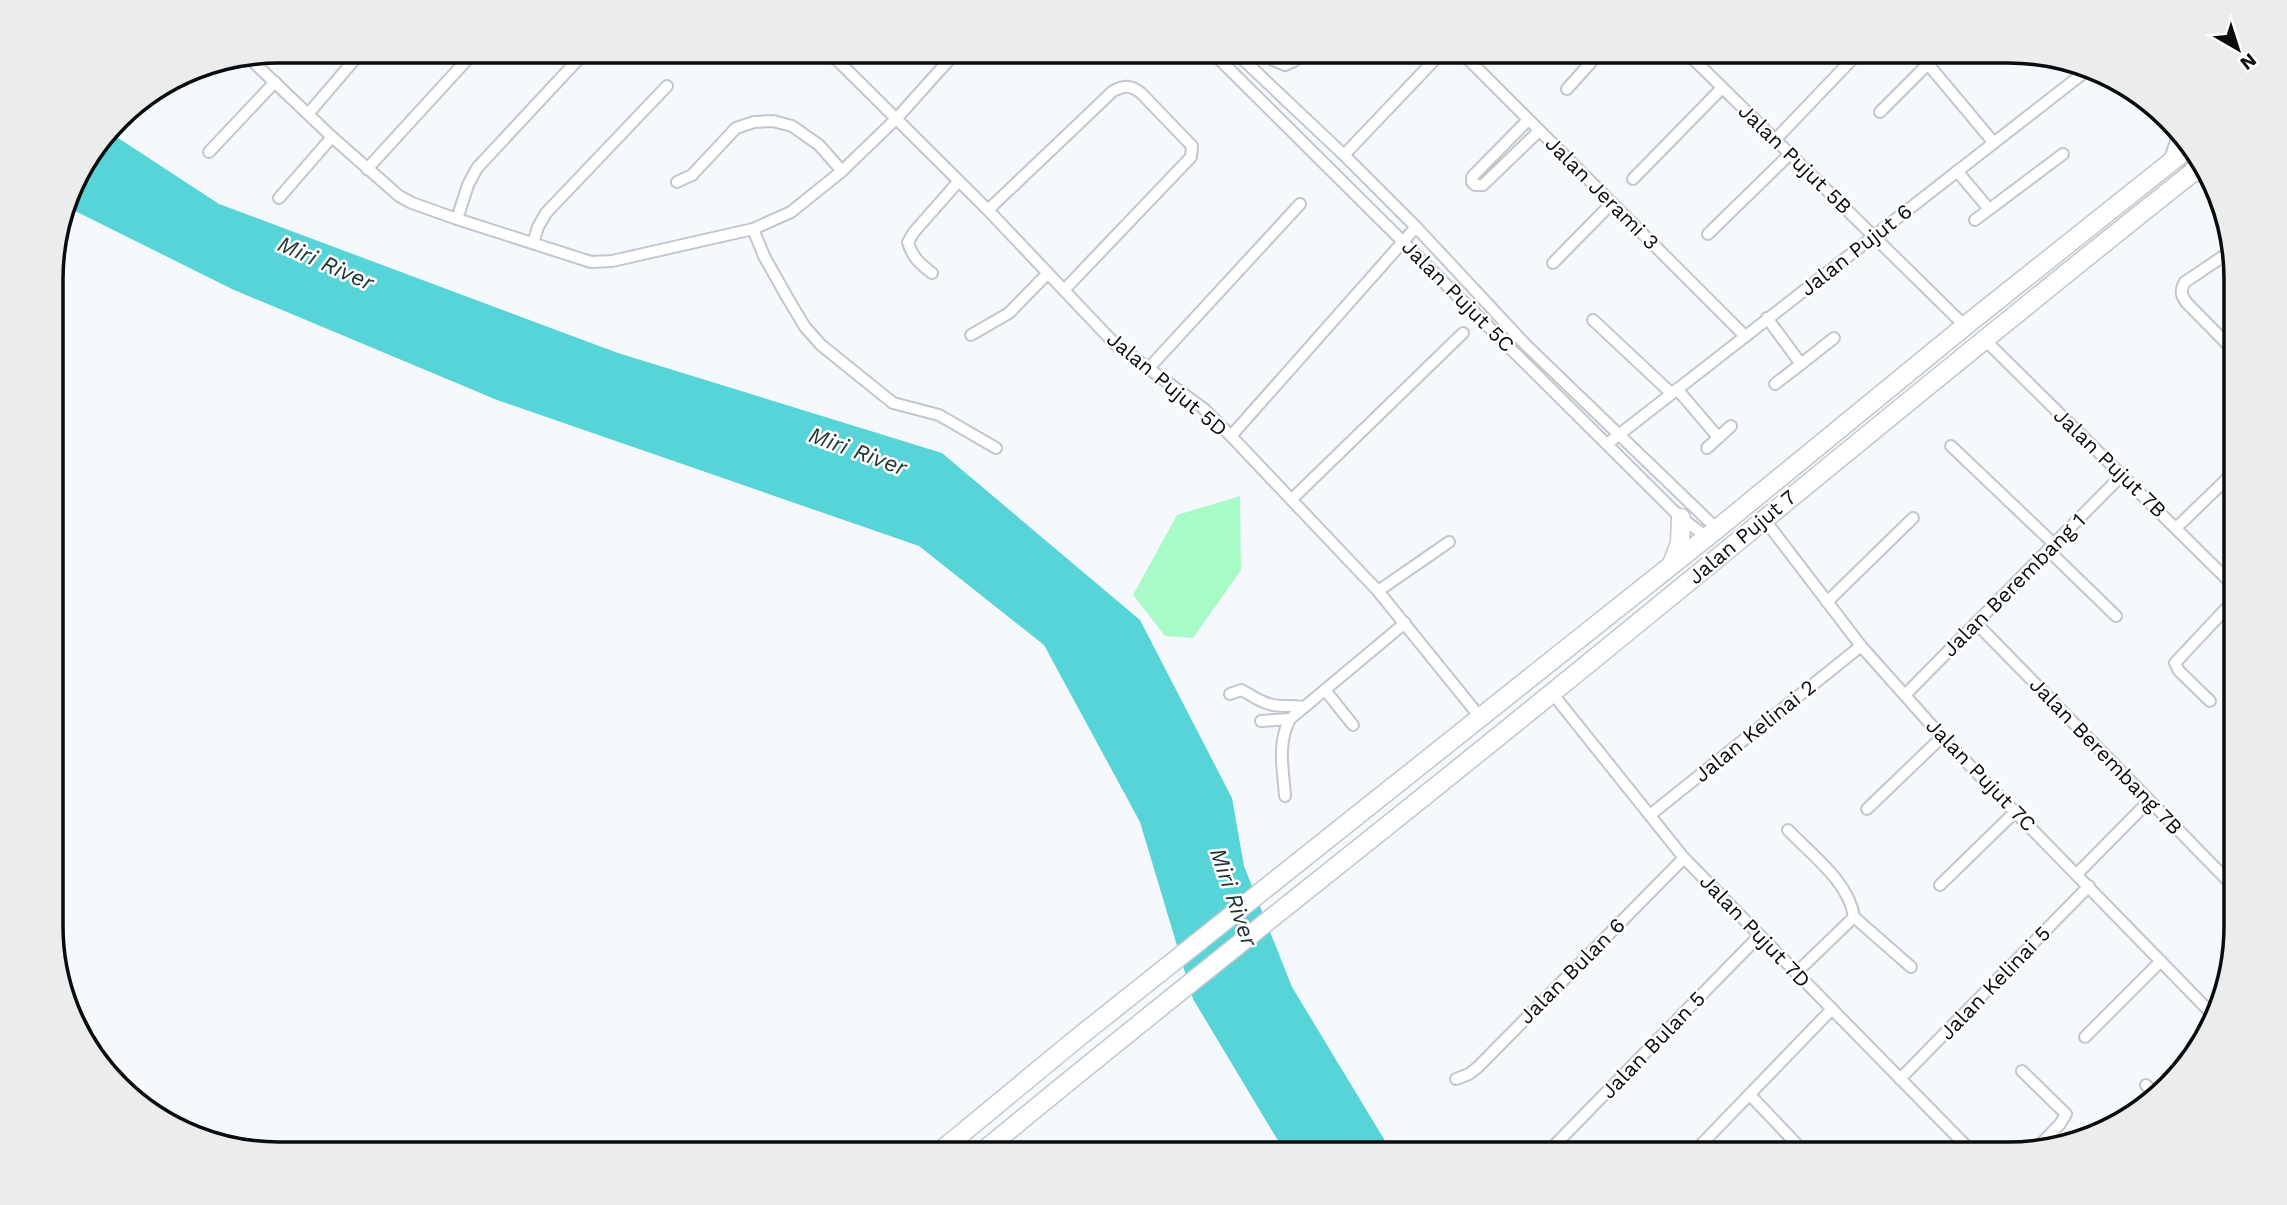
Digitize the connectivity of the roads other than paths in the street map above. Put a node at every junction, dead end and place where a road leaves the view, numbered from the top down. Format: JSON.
{"nodes":[{"id":1,"x":352,"y":63,"type":"edge"},
{"id":2,"x":464,"y":63,"type":"edge"},
{"id":3,"x":575,"y":63,"type":"edge"},
{"id":4,"x":848,"y":63,"type":"edge"},
{"id":5,"x":946,"y":63,"type":"edge"},
{"id":6,"x":1223,"y":63,"type":"edge"},
{"id":7,"x":1247,"y":63,"type":"edge"},
{"id":8,"x":1432,"y":63,"type":"edge"},
{"id":9,"x":1472,"y":63,"type":"edge"},
{"id":10,"x":1590,"y":63,"type":"edge"},
{"id":11,"x":1697,"y":63,"type":"edge"},
{"id":12,"x":1849,"y":63,"type":"edge"},
{"id":13,"x":1929,"y":63,"type":"joint"},
{"id":14,"x":256,"y":64,"type":"edge"},
{"id":15,"x":2082,"y":76,"type":"edge"},
{"id":16,"x":275,"y":82,"type":"junction"},
{"id":17,"x":667,"y":86,"type":"dead end"},
{"id":18,"x":1567,"y":89,"type":"dead end"},
{"id":19,"x":1722,"y":89,"type":"junction"},
{"id":20,"x":1880,"y":112,"type":"dead end"},
{"id":21,"x":308,"y":114,"type":"junction"},
{"id":22,"x":897,"y":118,"type":"junction"},
{"id":23,"x":1528,"y":120,"type":"junction"},
{"id":24,"x":1539,"y":131,"type":"junction"},
{"id":25,"x":332,"y":137,"type":"junction"},
{"id":26,"x":1775,"y":140,"type":"junction"},
{"id":27,"x":1994,"y":143,"type":"junction"},
{"id":28,"x":209,"y":152,"type":"dead end"},
{"id":29,"x":2183,"y":152,"type":"edge"},
{"id":30,"x":1790,"y":154,"type":"junction"},
{"id":31,"x":2063,"y":154,"type":"dead end"},
{"id":32,"x":1344,"y":155,"type":"junction"},
{"id":33,"x":367,"y":169,"type":"junction"},
{"id":34,"x":842,"y":171,"type":"junction"},
{"id":35,"x":1958,"y":171,"type":"junction"},
{"id":36,"x":2196,"y":172,"type":"edge"},
{"id":37,"x":1633,"y":179,"type":"dead end"},
{"id":38,"x":677,"y":182,"type":"dead end"},
{"id":39,"x":958,"y":182,"type":"junction"},
{"id":40,"x":279,"y":198,"type":"dead end"},
{"id":41,"x":1300,"y":204,"type":"dead end"},
{"id":42,"x":1611,"y":204,"type":"junction"},
{"id":43,"x":1989,"y":209,"type":"junction"},
{"id":44,"x":988,"y":210,"type":"junction"},
{"id":45,"x":457,"y":219,"type":"junction"},
{"id":46,"x":1975,"y":220,"type":"dead end"},
{"id":47,"x":1416,"y":227,"type":"junction"},
{"id":48,"x":753,"y":229,"type":"junction"},
{"id":49,"x":1708,"y":234,"type":"dead end"},
{"id":50,"x":1875,"y":236,"type":"junction"},
{"id":51,"x":1403,"y":241,"type":"junction"},
{"id":52,"x":533,"y":243,"type":"junction"},
{"id":53,"x":2222,"y":257,"type":"edge"},
{"id":54,"x":1553,"y":263,"type":"dead end"},
{"id":55,"x":932,"y":273,"type":"dead end"},
{"id":56,"x":1048,"y":273,"type":"junction"},
{"id":57,"x":1065,"y":289,"type":"junction"},
{"id":58,"x":1767,"y":318,"type":"junction"},
{"id":59,"x":1593,"y":320,"type":"dead end"},
{"id":60,"x":1965,"y":326,"type":"junction"},
{"id":61,"x":1463,"y":333,"type":"dead end"},
{"id":62,"x":971,"y":335,"type":"dead end"},
{"id":63,"x":1745,"y":336,"type":"junction"},
{"id":64,"x":1835,"y":338,"type":"dead end"},
{"id":65,"x":1984,"y":340,"type":"junction"},
{"id":66,"x":2224,"y":341,"type":"edge"},
{"id":67,"x":1526,"y":345,"type":"junction"},
{"id":68,"x":1516,"y":355,"type":"junction"},
{"id":69,"x":1801,"y":364,"type":"junction"},
{"id":70,"x":1149,"y":369,"type":"junction"},
{"id":71,"x":1776,"y":384,"type":"dead end"},
{"id":72,"x":1674,"y":391,"type":"junction"},
{"id":73,"x":1731,"y":426,"type":"dead end"},
{"id":74,"x":1620,"y":433,"type":"junction"},
{"id":75,"x":1231,"y":436,"type":"junction"},
{"id":76,"x":1718,"y":437,"type":"junction"},
{"id":77,"x":1607,"y":444,"type":"junction"},
{"id":78,"x":1951,"y":446,"type":"dead end"},
{"id":79,"x":1707,"y":447,"type":"dead end"},
{"id":80,"x":996,"y":448,"type":"dead end"},
{"id":81,"x":1650,"y":465,"type":"junction"},
{"id":82,"x":1829,"y":465,"type":"junction"},
{"id":83,"x":2123,"y":475,"type":"junction"},
{"id":84,"x":1640,"y":476,"type":"junction"},
{"id":85,"x":2224,"y":482,"type":"edge"},
{"id":86,"x":1292,"y":499,"type":"junction"},
{"id":87,"x":1681,"y":518,"type":"junction"},
{"id":88,"x":1913,"y":518,"type":"dead end"},
{"id":89,"x":1764,"y":519,"type":"junction"},
{"id":90,"x":2176,"y":528,"type":"junction"},
{"id":91,"x":1712,"y":533,"type":"junction"},
{"id":92,"x":1448,"y":542,"type":"dead end"},
{"id":93,"x":2051,"y":547,"type":"junction"},
{"id":94,"x":1672,"y":564,"type":"junction"},
{"id":95,"x":2224,"y":576,"type":"edge"},
{"id":96,"x":1378,"y":591,"type":"junction"},
{"id":97,"x":1828,"y":602,"type":"junction"},
{"id":98,"x":2224,"y":611,"type":"edge"},
{"id":99,"x":2116,"y":617,"type":"dead end"},
{"id":100,"x":1405,"y":623,"type":"junction"},
{"id":101,"x":1976,"y":623,"type":"junction"},
{"id":102,"x":1861,"y":646,"type":"junction"},
{"id":103,"x":1325,"y":690,"type":"junction"},
{"id":104,"x":1552,"y":693,"type":"junction"},
{"id":105,"x":1230,"y":694,"type":"dead end"},
{"id":106,"x":1905,"y":695,"type":"junction"},
{"id":107,"x":2210,"y":701,"type":"dead end"},
{"id":108,"x":1303,"y":707,"type":"junction"},
{"id":109,"x":1480,"y":717,"type":"junction"},
{"id":110,"x":1290,"y":719,"type":"junction"},
{"id":111,"x":1261,"y":721,"type":"dead end"},
{"id":112,"x":1353,"y":725,"type":"dead end"},
{"id":113,"x":1942,"y":737,"type":"junction"},
{"id":114,"x":1285,"y":796,"type":"dead end"},
{"id":115,"x":2149,"y":801,"type":"junction"},
{"id":116,"x":1867,"y":809,"type":"dead end"},
{"id":117,"x":2016,"y":811,"type":"junction"},
{"id":118,"x":1650,"y":815,"type":"junction"},
{"id":119,"x":1788,"y":830,"type":"dead end"},
{"id":120,"x":1684,"y":858,"type":"junction"},
{"id":121,"x":2077,"y":874,"type":"junction"},
{"id":122,"x":2224,"y":877,"type":"edge"},
{"id":123,"x":1940,"y":885,"type":"dead end"},
{"id":124,"x":2089,"y":887,"type":"junction"},
{"id":125,"x":1854,"y":917,"type":"junction"},
{"id":126,"x":1759,"y":936,"type":"junction"},
{"id":127,"x":2161,"y":961,"type":"junction"},
{"id":128,"x":1911,"y":967,"type":"dead end"},
{"id":129,"x":1797,"y":973,"type":"junction"},
{"id":130,"x":1832,"y":1009,"type":"junction"},
{"id":131,"x":2207,"y":1009,"type":"edge"},
{"id":132,"x":2085,"y":1037,"type":"dead end"},
{"id":133,"x":2022,"y":1071,"type":"dead end"},
{"id":134,"x":1456,"y":1079,"type":"dead end"},
{"id":135,"x":1900,"y":1079,"type":"junction"},
{"id":136,"x":2146,"y":1085,"type":"dead end"},
{"id":137,"x":2149,"y":1089,"type":"edge"},
{"id":138,"x":1750,"y":1095,"type":"junction"},
{"id":139,"x":2046,"y":1139,"type":"edge"},
{"id":140,"x":952,"y":1142,"type":"edge"},
{"id":141,"x":994,"y":1142,"type":"edge"},
{"id":142,"x":1558,"y":1142,"type":"edge"},
{"id":143,"x":1704,"y":1142,"type":"edge"},
{"id":144,"x":1795,"y":1142,"type":"edge"},
{"id":145,"x":1962,"y":1142,"type":"edge"}],
"edges":[{"from":1,"to":21,"type":"street"},
{"from":2,"to":33,"type":"street"},
{"from":3,"to":45,"type":"street"},
{"from":4,"to":22,"type":"street","name":"Jalan Pujut 5D"},
{"from":5,"to":22,"type":"street"},
{"from":6,"to":51,"type":"street","name":"Jalan Pujut 5C"},
{"from":7,"to":32,"type":"street","name":"Jalan Pujut 5C"},
{"from":8,"to":32,"type":"street"},
{"from":9,"to":23,"type":"street","name":"Jalan Jerami 3"},
{"from":10,"to":18,"type":"street"},
{"from":11,"to":19,"type":"street","name":"Jalan Pujut 5B"},
{"from":12,"to":26,"type":"street"},
{"from":13,"to":20,"type":"street"},
{"from":13,"to":27,"type":"street"},
{"from":14,"to":16,"type":"street"},
{"from":15,"to":27,"type":"street","name":"Jalan Pujut 6"},
{"from":16,"to":21,"type":"street"},
{"from":16,"to":28,"type":"street"},
{"from":17,"to":52,"type":"street"},
{"from":19,"to":26,"type":"street","name":"Jalan Pujut 5B"},
{"from":19,"to":37,"type":"street"},
{"from":21,"to":25,"type":"street"},
{"from":22,"to":34,"type":"street"},
{"from":22,"to":39,"type":"street","name":"Jalan Pujut 5D"},
{"from":23,"to":24,"type":"street","name":"Jalan Jerami 3"},
{"from":23,"to":24,"type":"street"},
{"from":24,"to":42,"type":"street","name":"Jalan Jerami 3"},
{"from":25,"to":33,"type":"street"},
{"from":25,"to":40,"type":"street"},
{"from":26,"to":30,"type":"street","name":"Jalan Pujut 5B"},
{"from":27,"to":35,"type":"street","name":"Jalan Pujut 6"},
{"from":29,"to":60,"type":"main road","name":"Jalan Pujut 7"},
{"from":30,"to":49,"type":"street"},
{"from":30,"to":50,"type":"street","name":"Jalan Pujut 5B"},
{"from":31,"to":43,"type":"street"},
{"from":32,"to":47,"type":"street","name":"Jalan Pujut 5C"},
{"from":33,"to":45,"type":"street"},
{"from":34,"to":38,"type":"street"},
{"from":34,"to":48,"type":"street"},
{"from":35,"to":43,"type":"street"},
{"from":35,"to":50,"type":"street","name":"Jalan Pujut 6"},
{"from":36,"to":65,"type":"main road","name":"Jalan Pujut 7"},
{"from":39,"to":44,"type":"street","name":"Jalan Pujut 5D"},
{"from":39,"to":55,"type":"street"},
{"from":41,"to":70,"type":"street"},
{"from":42,"to":54,"type":"street"},
{"from":42,"to":63,"type":"street","name":"Jalan Jerami 3"},
{"from":43,"to":46,"type":"street"},
{"from":44,"to":56,"type":"street","name":"Jalan Pujut 5D"},
{"from":44,"to":57,"type":"street"},
{"from":45,"to":52,"type":"street"},
{"from":47,"to":51,"type":"street"},
{"from":47,"to":67,"type":"street","name":"Jalan Pujut 5C"},
{"from":48,"to":52,"type":"street"},
{"from":48,"to":80,"type":"street"},
{"from":50,"to":58,"type":"street","name":"Jalan Pujut 6"},
{"from":50,"to":60,"type":"street","name":"Jalan Pujut 5B"},
{"from":51,"to":68,"type":"street","name":"Jalan Pujut 5C"},
{"from":51,"to":75,"type":"street"},
{"from":53,"to":66,"type":"street"},
{"from":56,"to":57,"type":"street","name":"Jalan Pujut 5D"},
{"from":56,"to":62,"type":"street"},
{"from":57,"to":70,"type":"street","name":"Jalan Pujut 5D"},
{"from":58,"to":63,"type":"street","name":"Jalan Pujut 6"},
{"from":58,"to":69,"type":"street"},
{"from":59,"to":72,"type":"street"},
{"from":60,"to":91,"type":"main road","name":"Jalan Pujut 7"},
{"from":61,"to":86,"type":"street"},
{"from":63,"to":72,"type":"street","name":"Jalan Pujut 6"},
{"from":64,"to":69,"type":"street"},
{"from":65,"to":82,"type":"main road","name":"Jalan Pujut 7"},
{"from":65,"to":83,"type":"street","name":"Jalan Pujut 7B"},
{"from":67,"to":68,"type":"street"},
{"from":67,"to":74,"type":"street","name":"Jalan Pujut 5C"},
{"from":68,"to":77,"type":"street","name":"Jalan Pujut 5C"},
{"from":69,"to":71,"type":"street"},
{"from":70,"to":75,"type":"street","name":"Jalan Pujut 5D"},
{"from":72,"to":74,"type":"street","name":"Jalan Pujut 6"},
{"from":72,"to":76,"type":"street"},
{"from":73,"to":76,"type":"street"},
{"from":74,"to":77,"type":"street","name":"Jalan Pujut 6"},
{"from":74,"to":81,"type":"street","name":"Jalan Pujut 5C"},
{"from":75,"to":86,"type":"street","name":"Jalan Pujut 5D"},
{"from":76,"to":79,"type":"street"},
{"from":77,"to":84,"type":"street","name":"Jalan Pujut 5C"},
{"from":78,"to":93,"type":"street"},
{"from":81,"to":84,"type":"street"},
{"from":81,"to":91,"type":"street","name":"Jalan Pujut 5C"},
{"from":82,"to":89,"type":"main road","name":"Jalan Pujut 7"},
{"from":82,"to":91,"type":"main road"},
{"from":83,"to":90,"type":"street","name":"Jalan Pujut 7B"},
{"from":83,"to":93,"type":"street","name":"Jalan Berembang 1"},
{"from":84,"to":87,"type":"street","name":"Jalan Pujut 5C"},
{"from":85,"to":90,"type":"street"},
{"from":86,"to":96,"type":"street","name":"Jalan Pujut 5D"},
{"from":87,"to":91,"type":"street","name":"Jalan Pujut 5C"},
{"from":87,"to":94,"type":"main road"},
{"from":88,"to":97,"type":"street"},
{"from":89,"to":97,"type":"street","name":"Jalan Pujut 7C"},
{"from":89,"to":104,"type":"main road","name":"Jalan Pujut 7"},
{"from":90,"to":95,"type":"street","name":"Jalan Pujut 7B"},
{"from":91,"to":94,"type":"main road","name":"Jalan Pujut 7"},
{"from":92,"to":96,"type":"street"},
{"from":93,"to":99,"type":"street"},
{"from":93,"to":101,"type":"street","name":"Jalan Berembang 1"},
{"from":94,"to":109,"type":"main road","name":"Jalan Pujut 7"},
{"from":96,"to":100,"type":"street","name":"Jalan Pujut 5D"},
{"from":97,"to":102,"type":"street","name":"Jalan Pujut 7C"},
{"from":98,"to":107,"type":"street"},
{"from":100,"to":103,"type":"street"},
{"from":100,"to":109,"type":"street","name":"Jalan Pujut 5D"},
{"from":101,"to":106,"type":"street","name":"Jalan Berembang 1"},
{"from":101,"to":115,"type":"street","name":"Jalan Berembang 7B"},
{"from":102,"to":106,"type":"street","name":"Jalan Pujut 7C"},
{"from":102,"to":118,"type":"street","name":"Jalan Kelinai 2"},
{"from":103,"to":108,"type":"street"},
{"from":103,"to":112,"type":"street"},
{"from":104,"to":118,"type":"street","name":"Jalan Pujut 7D"},
{"from":104,"to":141,"type":"main road","name":"Jalan Pujut 7"},
{"from":105,"to":108,"type":"street"},
{"from":106,"to":113,"type":"street","name":"Jalan Pujut 7C"},
{"from":108,"to":110,"type":"street"},
{"from":109,"to":140,"type":"main road","name":"Jalan Pujut 7"},
{"from":110,"to":111,"type":"street"},
{"from":110,"to":114,"type":"street"},
{"from":113,"to":116,"type":"street"},
{"from":113,"to":117,"type":"street","name":"Jalan Pujut 7C"},
{"from":115,"to":121,"type":"street"},
{"from":115,"to":122,"type":"street","name":"Jalan Berembang 7B"},
{"from":117,"to":121,"type":"street","name":"Jalan Pujut 7C"},
{"from":117,"to":123,"type":"street"},
{"from":118,"to":120,"type":"street","name":"Jalan Pujut 7D"},
{"from":119,"to":125,"type":"street"},
{"from":120,"to":126,"type":"street","name":"Jalan Pujut 7D"},
{"from":120,"to":134,"type":"street","name":"Jalan Bulan 6"},
{"from":121,"to":124,"type":"street","name":"Jalan Pujut 7C"},
{"from":124,"to":127,"type":"street","name":"Jalan Pujut 7C"},
{"from":124,"to":135,"type":"street","name":"Jalan Kelinai 5"},
{"from":125,"to":128,"type":"street"},
{"from":125,"to":129,"type":"street"},
{"from":126,"to":129,"type":"street","name":"Jalan Pujut 7D"},
{"from":126,"to":142,"type":"street","name":"Jalan Bulan 5"},
{"from":127,"to":131,"type":"street","name":"Jalan Pujut 7C"},
{"from":127,"to":132,"type":"street"},
{"from":129,"to":130,"type":"street","name":"Jalan Pujut 7D"},
{"from":130,"to":135,"type":"street","name":"Jalan Pujut 7D"},
{"from":130,"to":138,"type":"street"},
{"from":133,"to":139,"type":"street"},
{"from":135,"to":145,"type":"street","name":"Jalan Pujut 7D"},
{"from":136,"to":137,"type":"street"},
{"from":138,"to":143,"type":"street"},
{"from":138,"to":144,"type":"street"}]}
